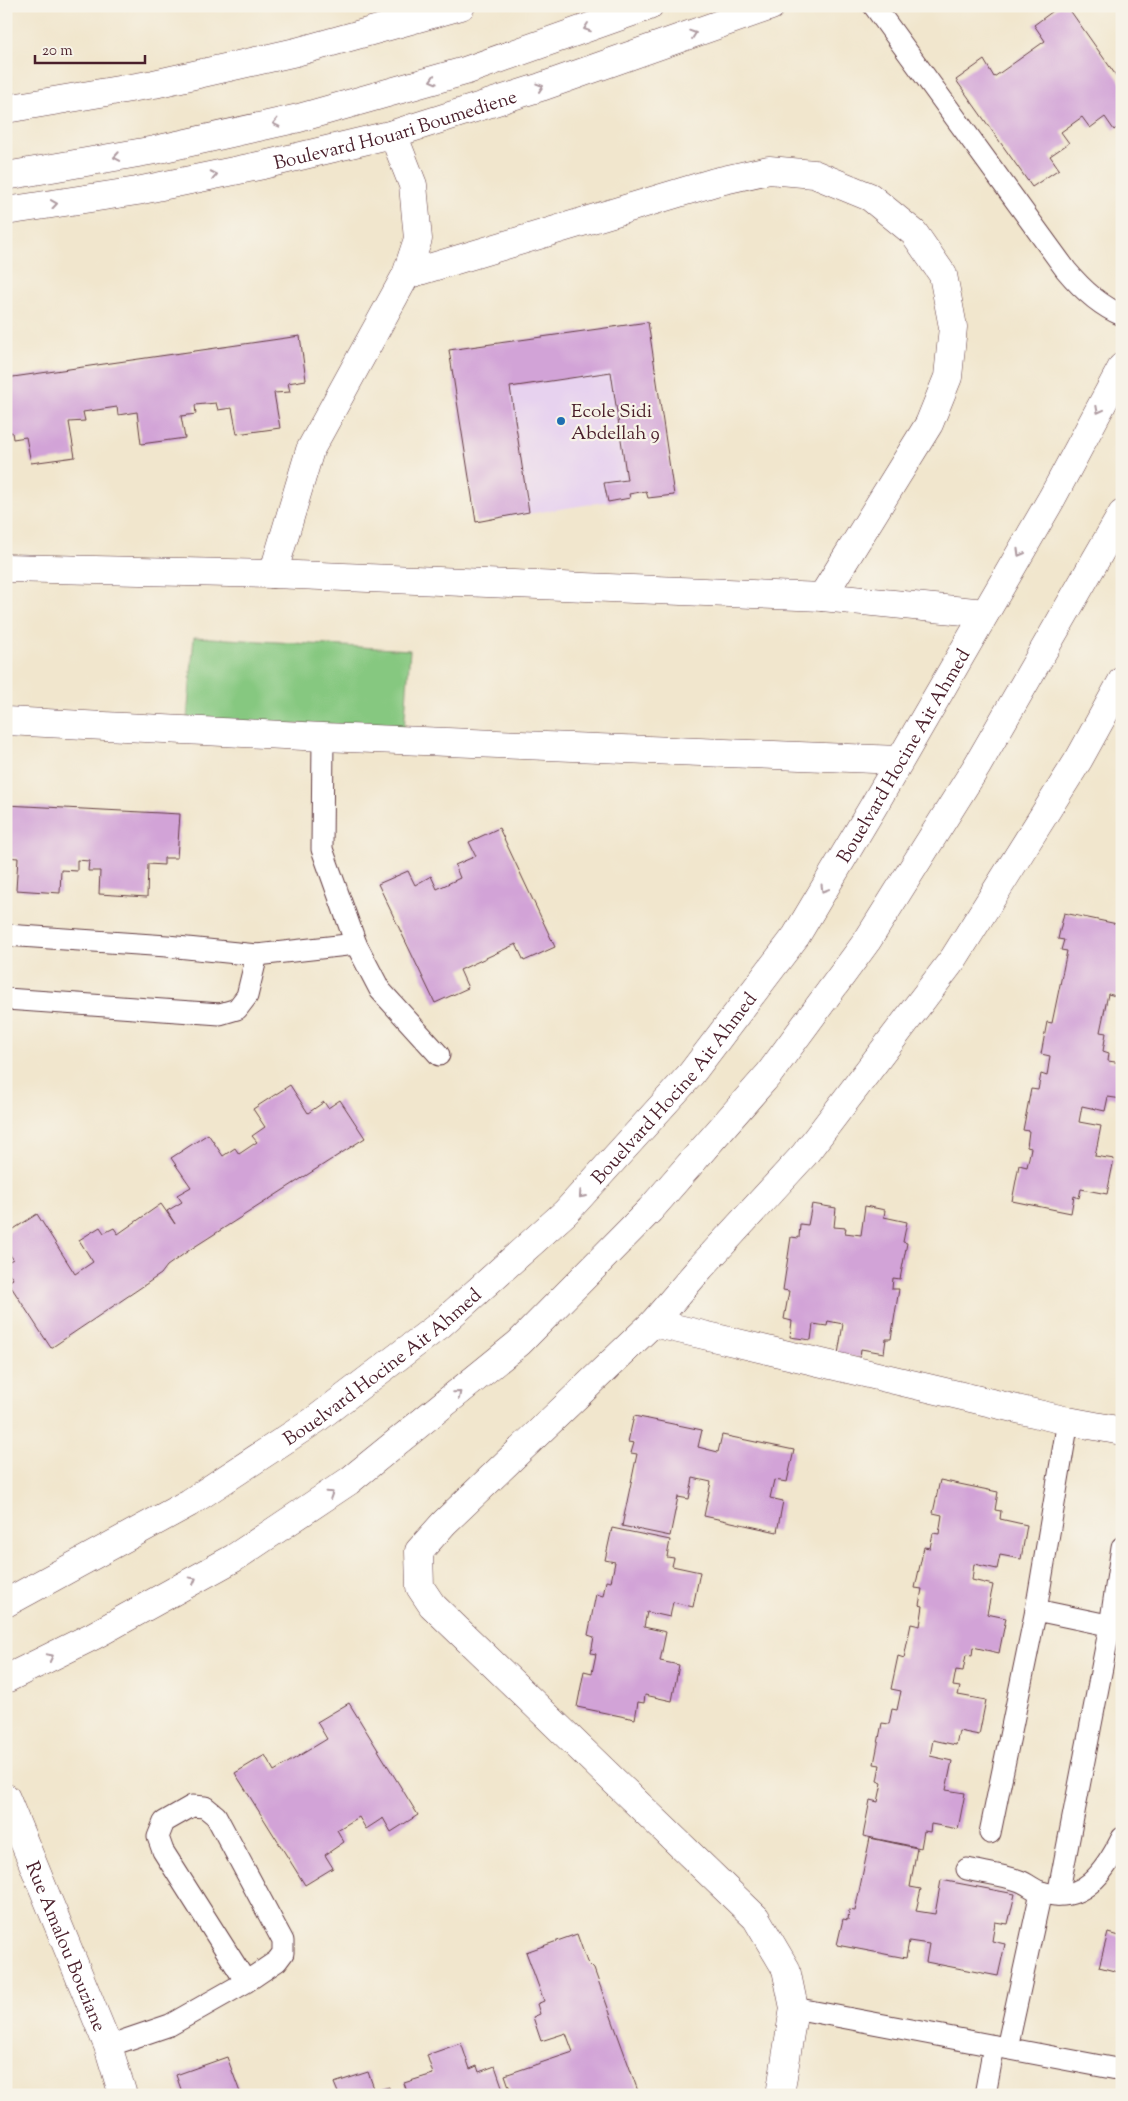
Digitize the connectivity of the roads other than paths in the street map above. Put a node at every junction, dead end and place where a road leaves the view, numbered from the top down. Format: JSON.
{"nodes":[{"id":1,"x":461,"y":6,"type":"edge"},
{"id":2,"x":649,"y":6,"type":"edge"},
{"id":3,"x":771,"y":6,"type":"edge"},
{"id":4,"x":874,"y":6,"type":"edge"},
{"id":5,"x":6,"y":109,"type":"edge"},
{"id":6,"x":393,"y":134,"type":"junction"},
{"id":7,"x":6,"y":176,"type":"edge"},
{"id":8,"x":6,"y":211,"type":"edge"},
{"id":9,"x":406,"y":275,"type":"junction"},
{"id":10,"x":1122,"y":315,"type":"edge"},
{"id":11,"x":1122,"y":368,"type":"edge"},
{"id":12,"x":1122,"y":514,"type":"edge"},
{"id":13,"x":6,"y":568,"type":"edge"},
{"id":14,"x":273,"y":574,"type":"junction"},
{"id":15,"x":822,"y":597,"type":"junction"},
{"id":16,"x":985,"y":612,"type":"junction"},
{"id":17,"x":1122,"y":681,"type":"edge"},
{"id":18,"x":6,"y":720,"type":"edge"},
{"id":19,"x":323,"y":738,"type":"junction"},
{"id":20,"x":899,"y":760,"type":"junction"},
{"id":21,"x":6,"y":935,"type":"edge"},
{"id":22,"x":356,"y":944,"type":"junction"},
{"id":23,"x":257,"y":954,"type":"junction"},
{"id":24,"x":6,"y":999,"type":"edge"},
{"id":25,"x":440,"y":1056,"type":"dead end"},
{"id":26,"x":653,"y":1322,"type":"junction"},
{"id":27,"x":1068,"y":1420,"type":"junction"},
{"id":28,"x":1122,"y":1431,"type":"edge"},
{"id":29,"x":1122,"y":1547,"type":"edge"},
{"id":30,"x":6,"y":1603,"type":"edge"},
{"id":31,"x":1036,"y":1610,"type":"junction"},
{"id":32,"x":1116,"y":1627,"type":"edge"},
{"id":33,"x":6,"y":1679,"type":"edge"},
{"id":34,"x":6,"y":1798,"type":"edge"},
{"id":35,"x":990,"y":1833,"type":"dead end"},
{"id":36,"x":1122,"y":1838,"type":"edge"},
{"id":37,"x":967,"y":1869,"type":"dead end"},
{"id":38,"x":1049,"y":1893,"type":"junction"},
{"id":39,"x":246,"y":1982,"type":"junction"},
{"id":40,"x":794,"y":2008,"type":"junction"},
{"id":41,"x":108,"y":2046,"type":"junction"},
{"id":42,"x":1001,"y":2047,"type":"junction"},
{"id":43,"x":1122,"y":2070,"type":"edge"},
{"id":44,"x":776,"y":2093,"type":"edge"},
{"id":45,"x":123,"y":2095,"type":"edge"},
{"id":46,"x":985,"y":2095,"type":"edge"}],
"edges":[{"from":1,"to":5,"type":"street"},
{"from":2,"to":7,"type":"street","name":"Boulevard Houari Boumediene","one_way":true},
{"from":6,"to":3,"type":"street","name":"Boulevard Houari Boumediene","one_way":true},
{"from":4,"to":10,"type":"lane"},
{"from":8,"to":6,"type":"street","name":"Boulevard Houari Boumediene","one_way":true},
{"from":6,"to":9,"type":"street"},
{"from":9,"to":14,"type":"street"},
{"from":9,"to":15,"type":"street"},
{"from":11,"to":16,"type":"street","name":"Bouelvard Hocine Ait Ahmed","one_way":true},
{"from":33,"to":12,"type":"street","one_way":true},
{"from":13,"to":14,"type":"street"},
{"from":14,"to":15,"type":"street"},
{"from":15,"to":16,"type":"street"},
{"from":16,"to":20,"type":"street","name":"Bouelvard Hocine Ait Ahmed"},
{"from":17,"to":26,"type":"street"},
{"from":18,"to":19,"type":"street"},
{"from":19,"to":20,"type":"street"},
{"from":19,"to":22,"type":"lane"},
{"from":20,"to":30,"type":"street","name":"Bouelvard Hocine Ait Ahmed","one_way":true},
{"from":21,"to":23,"type":"lane"},
{"from":22,"to":23,"type":"lane"},
{"from":22,"to":25,"type":"lane"},
{"from":23,"to":24,"type":"lane"},
{"from":26,"to":27,"type":"street"},
{"from":26,"to":40,"type":"street"},
{"from":27,"to":28,"type":"street"},
{"from":27,"to":31,"type":"lane"},
{"from":29,"to":32,"type":"lane"},
{"from":31,"to":32,"type":"lane"},
{"from":31,"to":35,"type":"lane"},
{"from":32,"to":38,"type":"lane"},
{"from":34,"to":41,"type":"street","name":"Rue Amalou Bouziane"},
{"from":36,"to":38,"type":"lane"},
{"from":37,"to":38,"type":"lane"},
{"from":38,"to":42,"type":"lane"},
{"from":39,"to":39,"type":"lane"},
{"from":39,"to":41,"type":"lane"},
{"from":40,"to":42,"type":"lane"},
{"from":40,"to":44,"type":"street"},
{"from":41,"to":45,"type":"street","name":"Rue Amalou Bouziane"},
{"from":42,"to":43,"type":"lane"},
{"from":42,"to":46,"type":"lane"}]}
